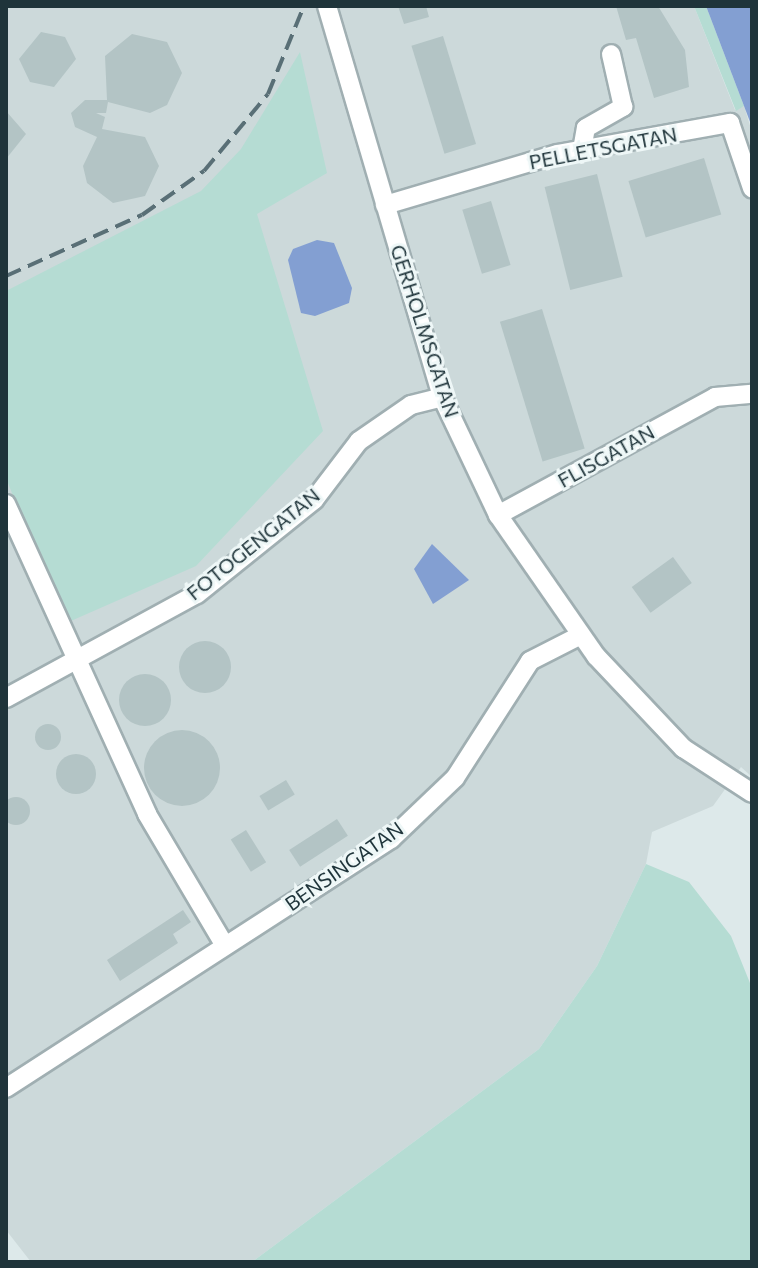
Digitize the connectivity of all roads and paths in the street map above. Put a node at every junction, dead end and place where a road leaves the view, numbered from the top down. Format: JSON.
{"nodes":[{"id":1,"x":327,"y":6,"type":"edge"},
{"id":2,"x":611,"y":54,"type":"dead end"},
{"id":3,"x":582,"y":150,"type":"junction"},
{"id":4,"x":752,"y":188,"type":"edge"},
{"id":5,"x":385,"y":205,"type":"junction"},
{"id":6,"x":752,"y":394,"type":"edge"},
{"id":7,"x":442,"y":397,"type":"junction"},
{"id":8,"x":6,"y":504,"type":"edge"},
{"id":9,"x":498,"y":515,"type":"junction"},
{"id":10,"x":579,"y":636,"type":"junction"},
{"id":11,"x":78,"y":661,"type":"junction"},
{"id":12,"x":6,"y":698,"type":"edge"},
{"id":13,"x":752,"y":793,"type":"edge"},
{"id":14,"x":225,"y":946,"type":"junction"},
{"id":15,"x":6,"y":1088,"type":"edge"}],
"edges":[{"from":1,"to":5,"type":"lane","name":"GERHOLMSGATAN"},
{"from":2,"to":3,"type":"lane"},
{"from":3,"to":4,"type":"lane","name":"PELLETSGATAN"},
{"from":3,"to":5,"type":"lane","name":"PELLETSGATAN"},
{"from":5,"to":7,"type":"lane","name":"GERHOLMSGATAN"},
{"from":6,"to":9,"type":"lane","name":"FLISGATAN"},
{"from":7,"to":9,"type":"lane","name":"GERHOLMSGATAN"},
{"from":7,"to":11,"type":"lane","name":"FOTOGENGATAN"},
{"from":8,"to":11,"type":"lane"},
{"from":9,"to":10,"type":"lane","name":"GERHOLMSGATAN"},
{"from":10,"to":13,"type":"lane","name":"GERHOLMSGATAN"},
{"from":10,"to":14,"type":"lane","name":"BENSINGATAN"},
{"from":11,"to":12,"type":"lane","name":"FOTOGENGATAN"},
{"from":11,"to":14,"type":"lane"},
{"from":14,"to":15,"type":"lane","name":"BENSINGATAN"}]}
